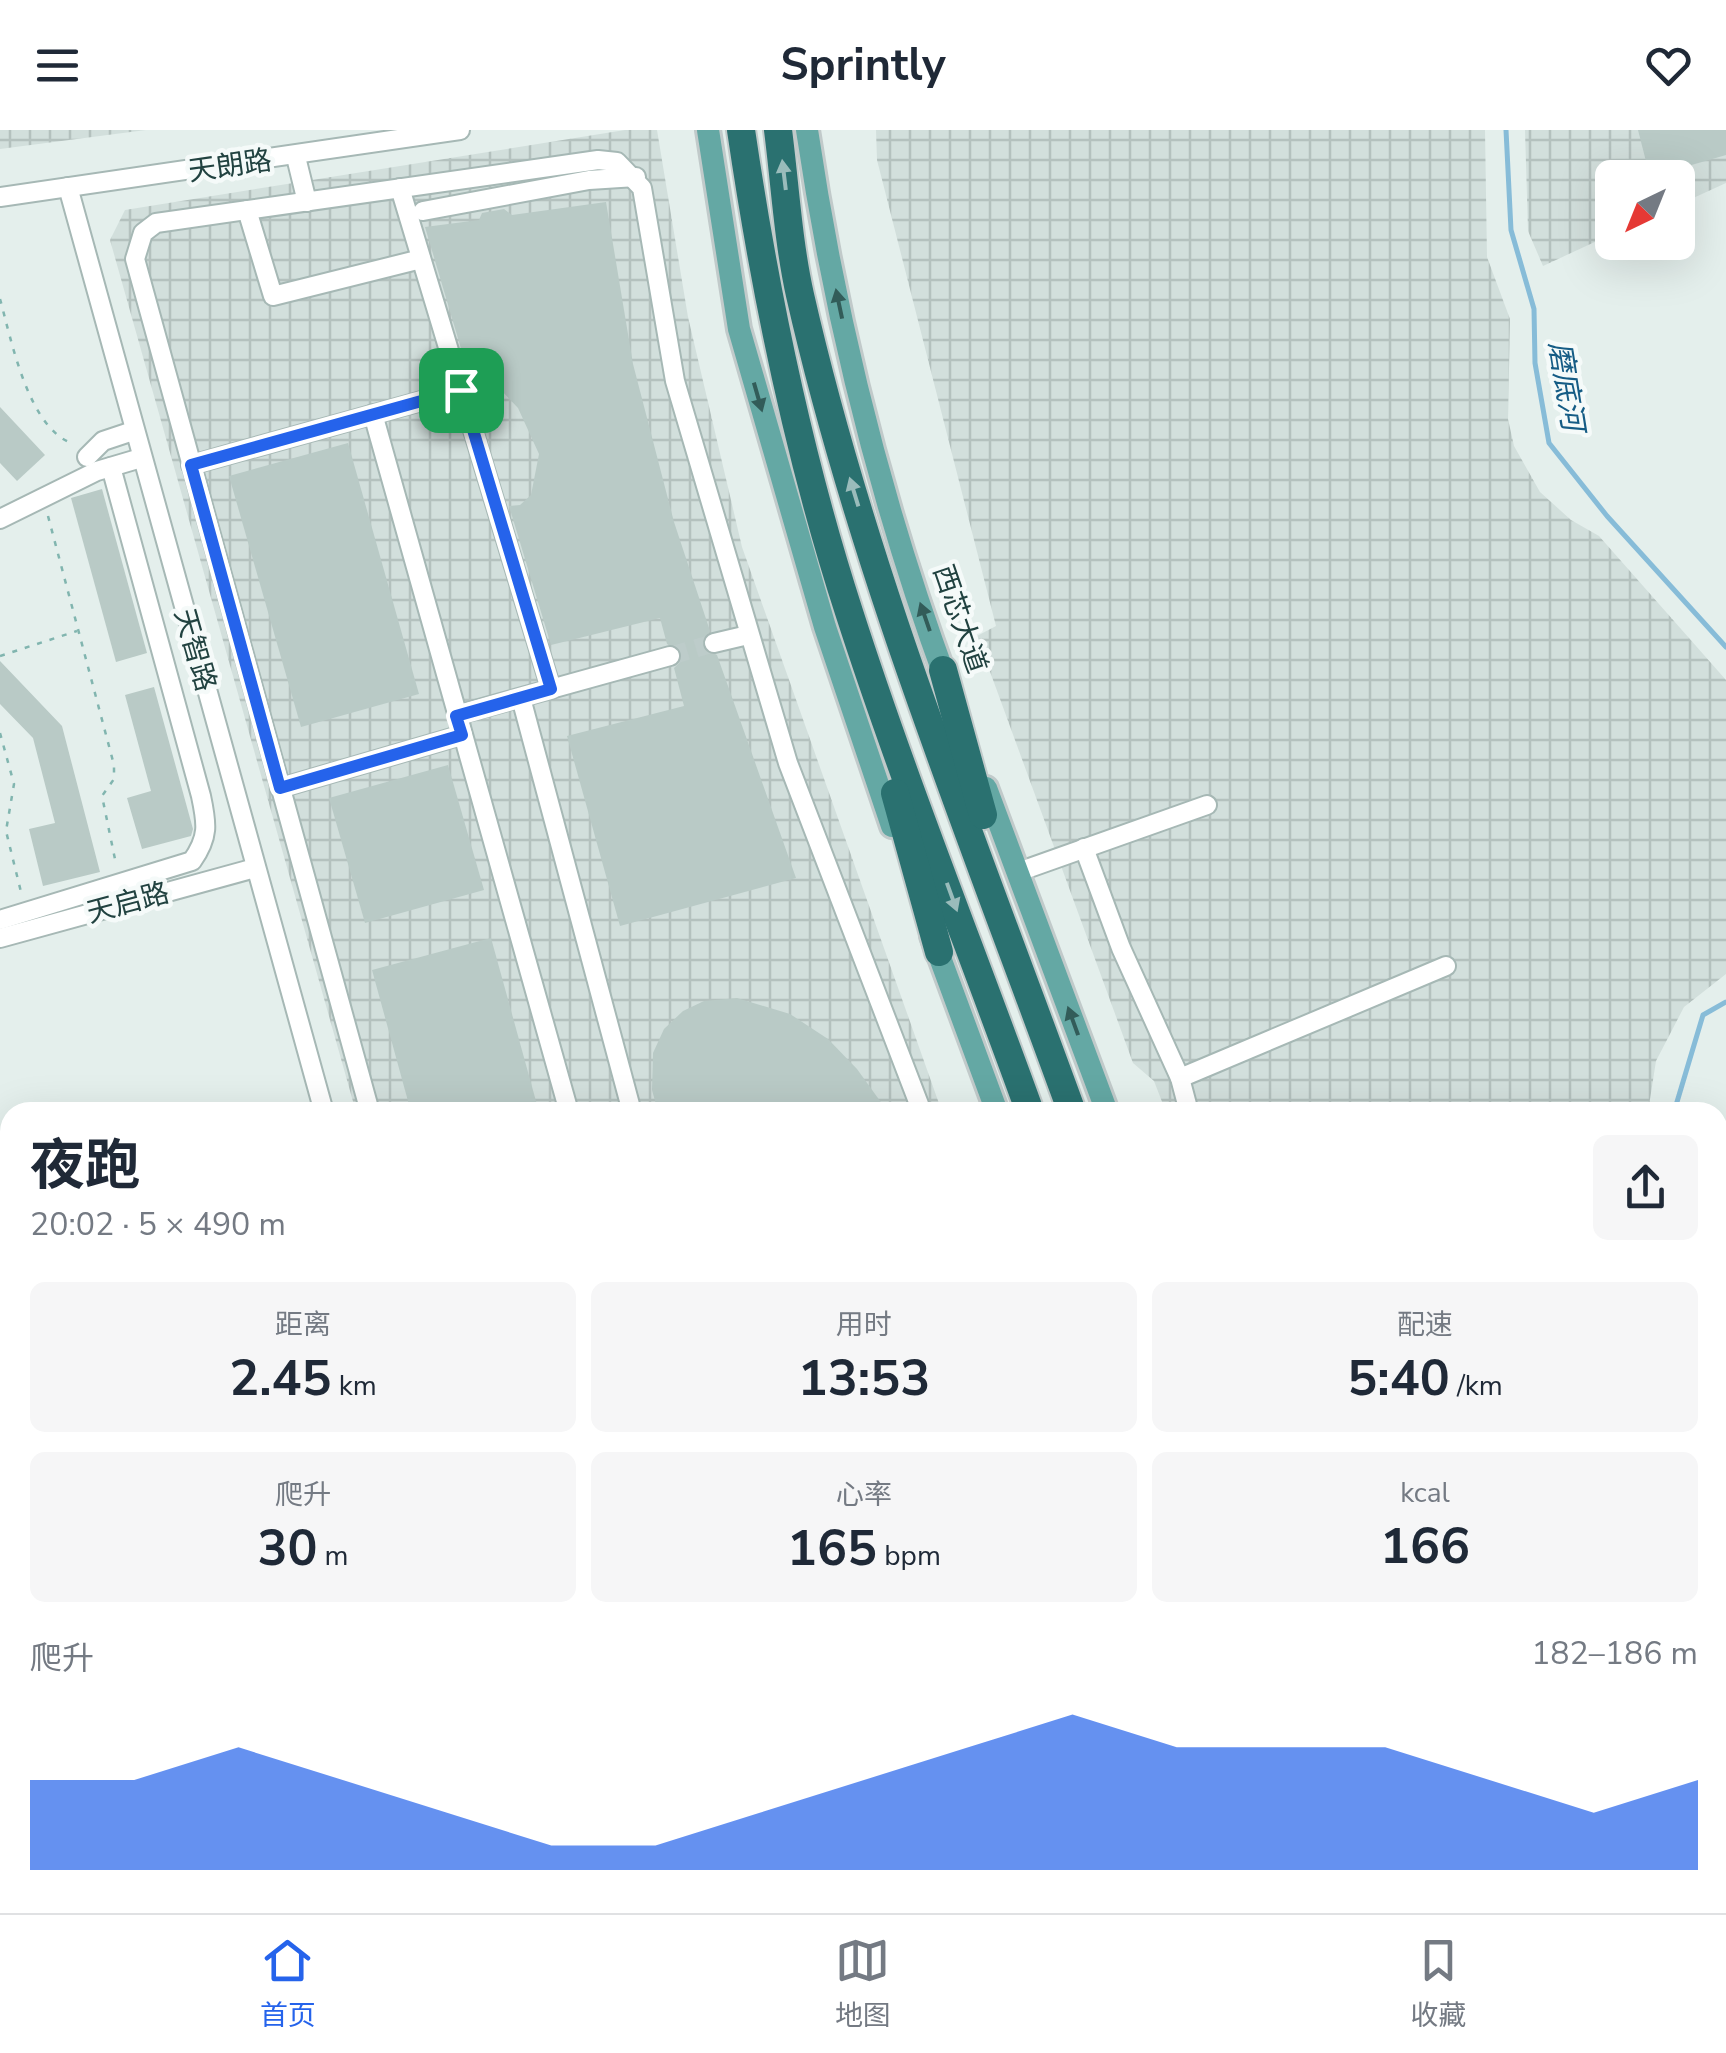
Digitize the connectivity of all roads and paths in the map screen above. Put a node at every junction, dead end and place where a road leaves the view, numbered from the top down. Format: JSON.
{"nodes":[{"id":1,"x":460,"y":130,"type":"edge"},
{"id":2,"x":708,"y":130,"type":"edge"},
{"id":3,"x":741,"y":130,"type":"edge"},
{"id":4,"x":778,"y":130,"type":"edge"},
{"id":5,"x":806,"y":130,"type":"edge"},
{"id":6,"x":296,"y":156,"type":"junction"},
{"id":7,"x":636,"y":177,"type":"junction"},
{"id":8,"x":68,"y":187,"type":"junction"},
{"id":9,"x":400,"y":188,"type":"junction"},
{"id":10,"x":0,"y":197,"type":"edge"},
{"id":11,"x":306,"y":202,"type":"junction"},
{"id":12,"x":247,"y":210,"type":"junction"},
{"id":13,"x":423,"y":212,"type":"dead end"},
{"id":14,"x":421,"y":260,"type":"junction"},
{"id":15,"x":0,"y":299,"type":"edge"},
{"id":16,"x":461,"y":390,"type":"junction"},
{"id":17,"x":373,"y":414,"type":"junction"},
{"id":18,"x":133,"y":431,"type":"junction"},
{"id":19,"x":141,"y":458,"type":"junction"},
{"id":20,"x":99,"y":459,"type":"junction"},
{"id":21,"x":191,"y":465,"type":"junction"},
{"id":22,"x":43,"y":500,"type":"junction"},
{"id":23,"x":0,"y":519,"type":"edge"},
{"id":24,"x":849,"y":613,"type":"junction"},
{"id":25,"x":78,"y":631,"type":"junction"},
{"id":26,"x":748,"y":635,"type":"junction"},
{"id":27,"x":714,"y":644,"type":"tunnel mouth"},
{"id":28,"x":0,"y":656,"type":"edge"},
{"id":29,"x":670,"y":656,"type":"tunnel mouth"},
{"id":30,"x":943,"y":670,"type":"junction"},
{"id":31,"x":551,"y":689,"type":"junction"},
{"id":32,"x":521,"y":698,"type":"junction"},
{"id":33,"x":456,"y":716,"type":"junction"},
{"id":34,"x":0,"y":732,"type":"edge"},
{"id":35,"x":462,"y":735,"type":"junction"},
{"id":36,"x":280,"y":788,"type":"junction"},
{"id":37,"x":1207,"y":805,"type":"dead end"},
{"id":38,"x":1084,"y":848,"type":"junction"},
{"id":39,"x":256,"y":868,"type":"junction"},
{"id":40,"x":1018,"y":872,"type":"junction"},
{"id":41,"x":120,"y":882,"type":"junction"},
{"id":42,"x":26,"y":913,"type":"junction"},
{"id":43,"x":0,"y":920,"type":"edge"},
{"id":44,"x":0,"y":938,"type":"edge"},
{"id":45,"x":939,"y":952,"type":"junction"},
{"id":46,"x":1446,"y":966,"type":"dead end"},
{"id":47,"x":1040,"y":1024,"type":"junction"},
{"id":48,"x":1180,"y":1078,"type":"junction"},
{"id":49,"x":321,"y":1102,"type":"edge"},
{"id":50,"x":367,"y":1102,"type":"edge"},
{"id":51,"x":566,"y":1102,"type":"edge"},
{"id":52,"x":629,"y":1102,"type":"edge"},
{"id":53,"x":918,"y":1102,"type":"edge"},
{"id":54,"x":993,"y":1102,"type":"edge"},
{"id":55,"x":1026,"y":1102,"type":"edge"},
{"id":56,"x":1068,"y":1102,"type":"edge"},
{"id":57,"x":1103,"y":1102,"type":"edge"},
{"id":58,"x":1186,"y":1102,"type":"edge"}],
"edges":[{"from":1,"to":6,"type":"street","name":"天朗路"},
{"from":2,"to":45,"type":"main road","one_way":true},
{"from":3,"to":24,"type":"highway"},
{"from":47,"to":4,"type":"highway","one_way":true},
{"from":30,"to":5,"type":"main road","name":"西芯大道","one_way":true},
{"from":6,"to":8,"type":"street","name":"天朗路"},
{"from":6,"to":11,"type":"street"},
{"from":7,"to":9,"type":"street"},
{"from":7,"to":13,"type":"street"},
{"from":7,"to":26,"type":"street"},
{"from":8,"to":10,"type":"street","name":"天朗路"},
{"from":8,"to":18,"type":"street","name":"天智路"},
{"from":9,"to":11,"type":"street"},
{"from":9,"to":14,"type":"street"},
{"from":11,"to":12,"type":"street"},
{"from":12,"to":14,"type":"street"},
{"from":12,"to":21,"type":"street"},
{"from":14,"to":16,"type":"street"},
{"from":15,"to":20,"type":"path"},
{"from":16,"to":17,"type":"street"},
{"from":16,"to":31,"type":"street"},
{"from":17,"to":21,"type":"street"},
{"from":17,"to":33,"type":"street"},
{"from":18,"to":19,"type":"street","name":"天智路"},
{"from":18,"to":20,"type":"street"},
{"from":19,"to":20,"type":"street"},
{"from":19,"to":39,"type":"street","name":"天智路"},
{"from":20,"to":22,"type":"street"},
{"from":20,"to":41,"type":"street"},
{"from":21,"to":36,"type":"street"},
{"from":22,"to":23,"type":"street"},
{"from":22,"to":25,"type":"path"},
{"from":24,"to":45,"type":"highway"},
{"from":24,"to":55,"type":"highway","one_way":true},
{"from":25,"to":28,"type":"path"},
{"from":25,"to":41,"type":"path"},
{"from":26,"to":27,"type":"street"},
{"from":26,"to":53,"type":"street"},
{"from":29,"to":31,"type":"street"},
{"from":30,"to":40,"type":"main road","name":"西芯大道"},
{"from":30,"to":47,"type":"highway"},
{"from":31,"to":32,"type":"street"},
{"from":32,"to":33,"type":"street"},
{"from":32,"to":52,"type":"street"},
{"from":33,"to":35,"type":"street"},
{"from":34,"to":42,"type":"path"},
{"from":35,"to":36,"type":"street"},
{"from":35,"to":51,"type":"street"},
{"from":36,"to":50,"type":"street"},
{"from":37,"to":38,"type":"street"},
{"from":38,"to":40,"type":"street"},
{"from":38,"to":48,"type":"street"},
{"from":39,"to":44,"type":"street","name":"天启路"},
{"from":39,"to":49,"type":"street","name":"天智路"},
{"from":57,"to":40,"type":"main road","name":"西芯大道","one_way":true},
{"from":41,"to":42,"type":"street"},
{"from":42,"to":43,"type":"street"},
{"from":45,"to":54,"type":"main road"},
{"from":46,"to":48,"type":"street"},
{"from":47,"to":56,"type":"highway"},
{"from":48,"to":58,"type":"street"}]}
